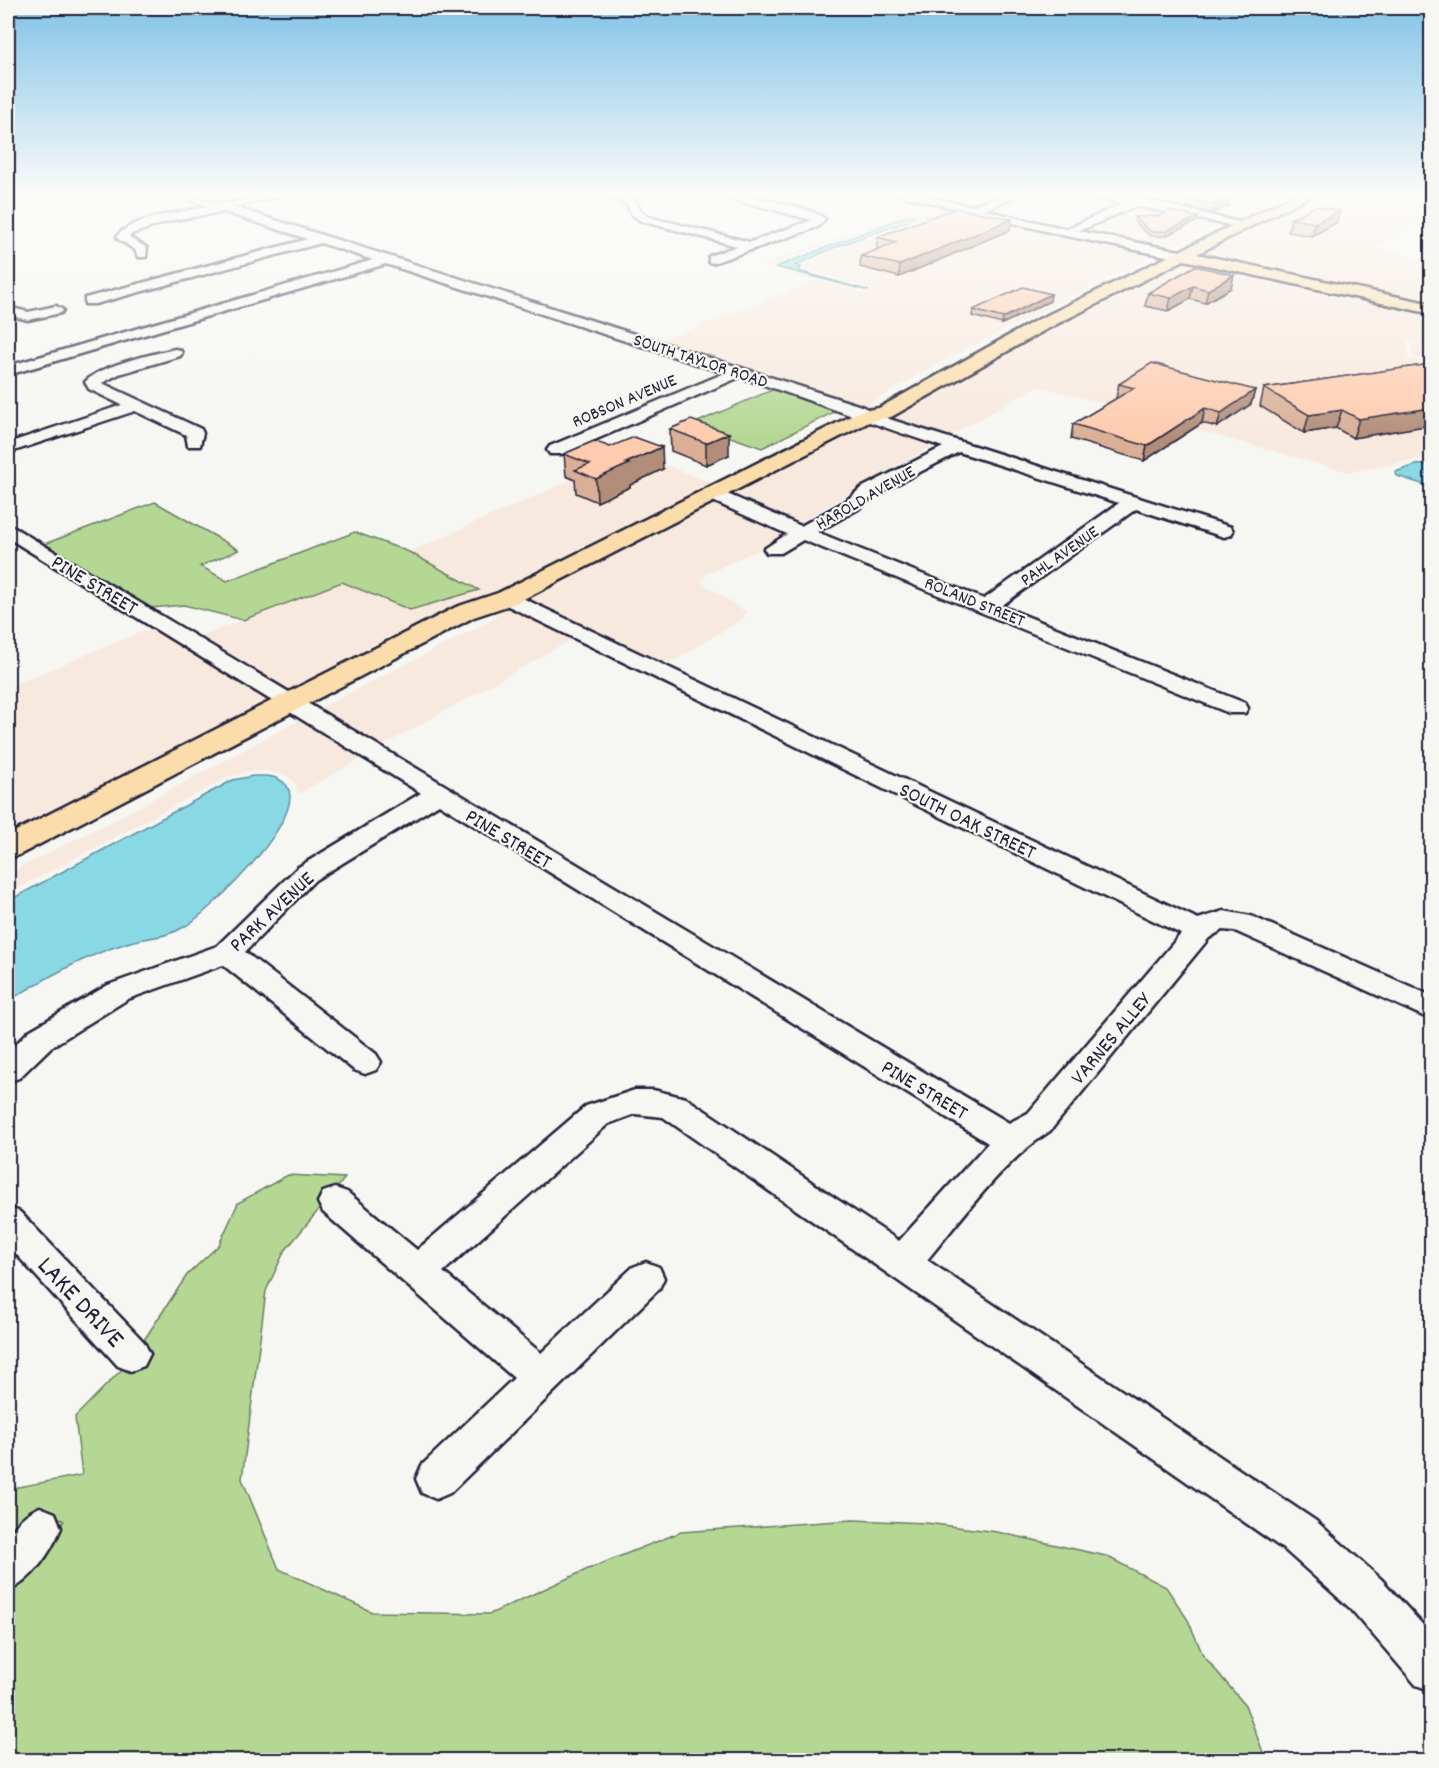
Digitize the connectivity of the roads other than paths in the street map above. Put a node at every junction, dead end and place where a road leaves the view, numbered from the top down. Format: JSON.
{"nodes":[{"id":1,"x":185,"y":276,"type":"edge"},
{"id":2,"x":332,"y":276,"type":"edge"},
{"id":3,"x":434,"y":276,"type":"edge"},
{"id":4,"x":1131,"y":276,"type":"edge"},
{"id":5,"x":1276,"y":276,"type":"edge"},
{"id":6,"x":90,"y":301,"type":"dead end"},
{"id":7,"x":1431,"y":309,"type":"edge"},
{"id":8,"x":56,"y":310,"type":"dead end"},
{"id":9,"x":8,"y":311,"type":"edge"},
{"id":10,"x":175,"y":353,"type":"dead end"},
{"id":11,"x":8,"y":371,"type":"edge"},
{"id":12,"x":740,"y":372,"type":"junction"},
{"id":13,"x":137,"y":405,"type":"junction"},
{"id":14,"x":868,"y":415,"type":"junction"},
{"id":15,"x":194,"y":442,"type":"dead end"},
{"id":16,"x":957,"y":446,"type":"junction"},
{"id":17,"x":8,"y":448,"type":"edge"},
{"id":18,"x":556,"y":450,"type":"dead end"},
{"id":19,"x":712,"y":494,"type":"junction"},
{"id":20,"x":1129,"y":502,"type":"junction"},
{"id":21,"x":8,"y":530,"type":"edge"},
{"id":22,"x":1224,"y":531,"type":"dead end"},
{"id":23,"x":802,"y":533,"type":"junction"},
{"id":24,"x":774,"y":549,"type":"dead end"},
{"id":25,"x":507,"y":598,"type":"junction"},
{"id":26,"x":987,"y":606,"type":"junction"},
{"id":27,"x":295,"y":707,"type":"junction"},
{"id":28,"x":1237,"y":708,"type":"dead end"},
{"id":29,"x":437,"y":794,"type":"junction"},
{"id":30,"x":8,"y":848,"type":"edge"},
{"id":31,"x":8,"y":866,"type":"edge"},
{"id":32,"x":1199,"y":931,"type":"junction"},
{"id":33,"x":227,"y":953,"type":"junction"},
{"id":34,"x":1431,"y":1009,"type":"edge"},
{"id":35,"x":365,"y":1062,"type":"dead end"},
{"id":36,"x":8,"y":1070,"type":"edge"},
{"id":37,"x":1015,"y":1137,"type":"junction"},
{"id":38,"x":334,"y":1202,"type":"dead end"},
{"id":39,"x":8,"y":1222,"type":"edge"},
{"id":40,"x":904,"y":1261,"type":"junction"},
{"id":41,"x":417,"y":1272,"type":"junction"},
{"id":42,"x":646,"y":1278,"type":"dead end"},
{"id":43,"x":131,"y":1354,"type":"dead end"},
{"id":44,"x":542,"y":1378,"type":"junction"},
{"id":45,"x":436,"y":1479,"type":"dead end"},
{"id":46,"x":40,"y":1528,"type":"dead end"},
{"id":47,"x":8,"y":1570,"type":"edge"},
{"id":48,"x":1431,"y":1669,"type":"edge"}],
"edges":[{"from":1,"to":6,"type":"street"},
{"from":2,"to":11,"type":"street"},
{"from":3,"to":12,"type":"street","name":"SOUTH TAYLOR ROAD"},
{"from":4,"to":14,"type":"main road"},
{"from":5,"to":7,"type":"main road"},
{"from":8,"to":9,"type":"street"},
{"from":10,"to":13,"type":"street"},
{"from":12,"to":14,"type":"street","name":"SOUTH TAYLOR ROAD"},
{"from":12,"to":18,"type":"street","name":"ROBSON AVENUE"},
{"from":13,"to":15,"type":"street"},
{"from":13,"to":17,"type":"street"},
{"from":14,"to":16,"type":"street","name":"SOUTH TAYLOR ROAD"},
{"from":14,"to":19,"type":"main road"},
{"from":16,"to":20,"type":"street","name":"SOUTH TAYLOR ROAD"},
{"from":16,"to":23,"type":"street","name":"HAROLD AVENUE"},
{"from":19,"to":23,"type":"street","name":"ROLAND STREET"},
{"from":19,"to":25,"type":"main road"},
{"from":20,"to":22,"type":"street","name":"SOUTH TAYLOR ROAD"},
{"from":20,"to":26,"type":"street","name":"PAHL AVENUE"},
{"from":21,"to":27,"type":"street","name":"PINE STREET"},
{"from":23,"to":24,"type":"street","name":"HAROLD AVENUE"},
{"from":23,"to":26,"type":"street","name":"ROLAND STREET"},
{"from":25,"to":27,"type":"main road"},
{"from":25,"to":32,"type":"street","name":"SOUTH OAK STREET"},
{"from":26,"to":28,"type":"street","name":"ROLAND STREET"},
{"from":27,"to":29,"type":"street","name":"PINE STREET"},
{"from":27,"to":30,"type":"main road"},
{"from":27,"to":31,"type":"main road"},
{"from":29,"to":33,"type":"street","name":"PARK AVENUE"},
{"from":29,"to":37,"type":"street","name":"PINE STREET"},
{"from":32,"to":34,"type":"street"},
{"from":32,"to":37,"type":"street","name":"VARNES ALLEY"},
{"from":33,"to":35,"type":"street"},
{"from":33,"to":36,"type":"street","name":"PARK AVENUE"},
{"from":37,"to":40,"type":"street","name":"VARNES ALLEY"},
{"from":38,"to":41,"type":"street"},
{"from":39,"to":43,"type":"street","name":"LAKE DRIVE"},
{"from":40,"to":41,"type":"street"},
{"from":40,"to":48,"type":"street"},
{"from":41,"to":44,"type":"street"},
{"from":42,"to":44,"type":"street"},
{"from":44,"to":45,"type":"street"},
{"from":46,"to":47,"type":"street"}]}
